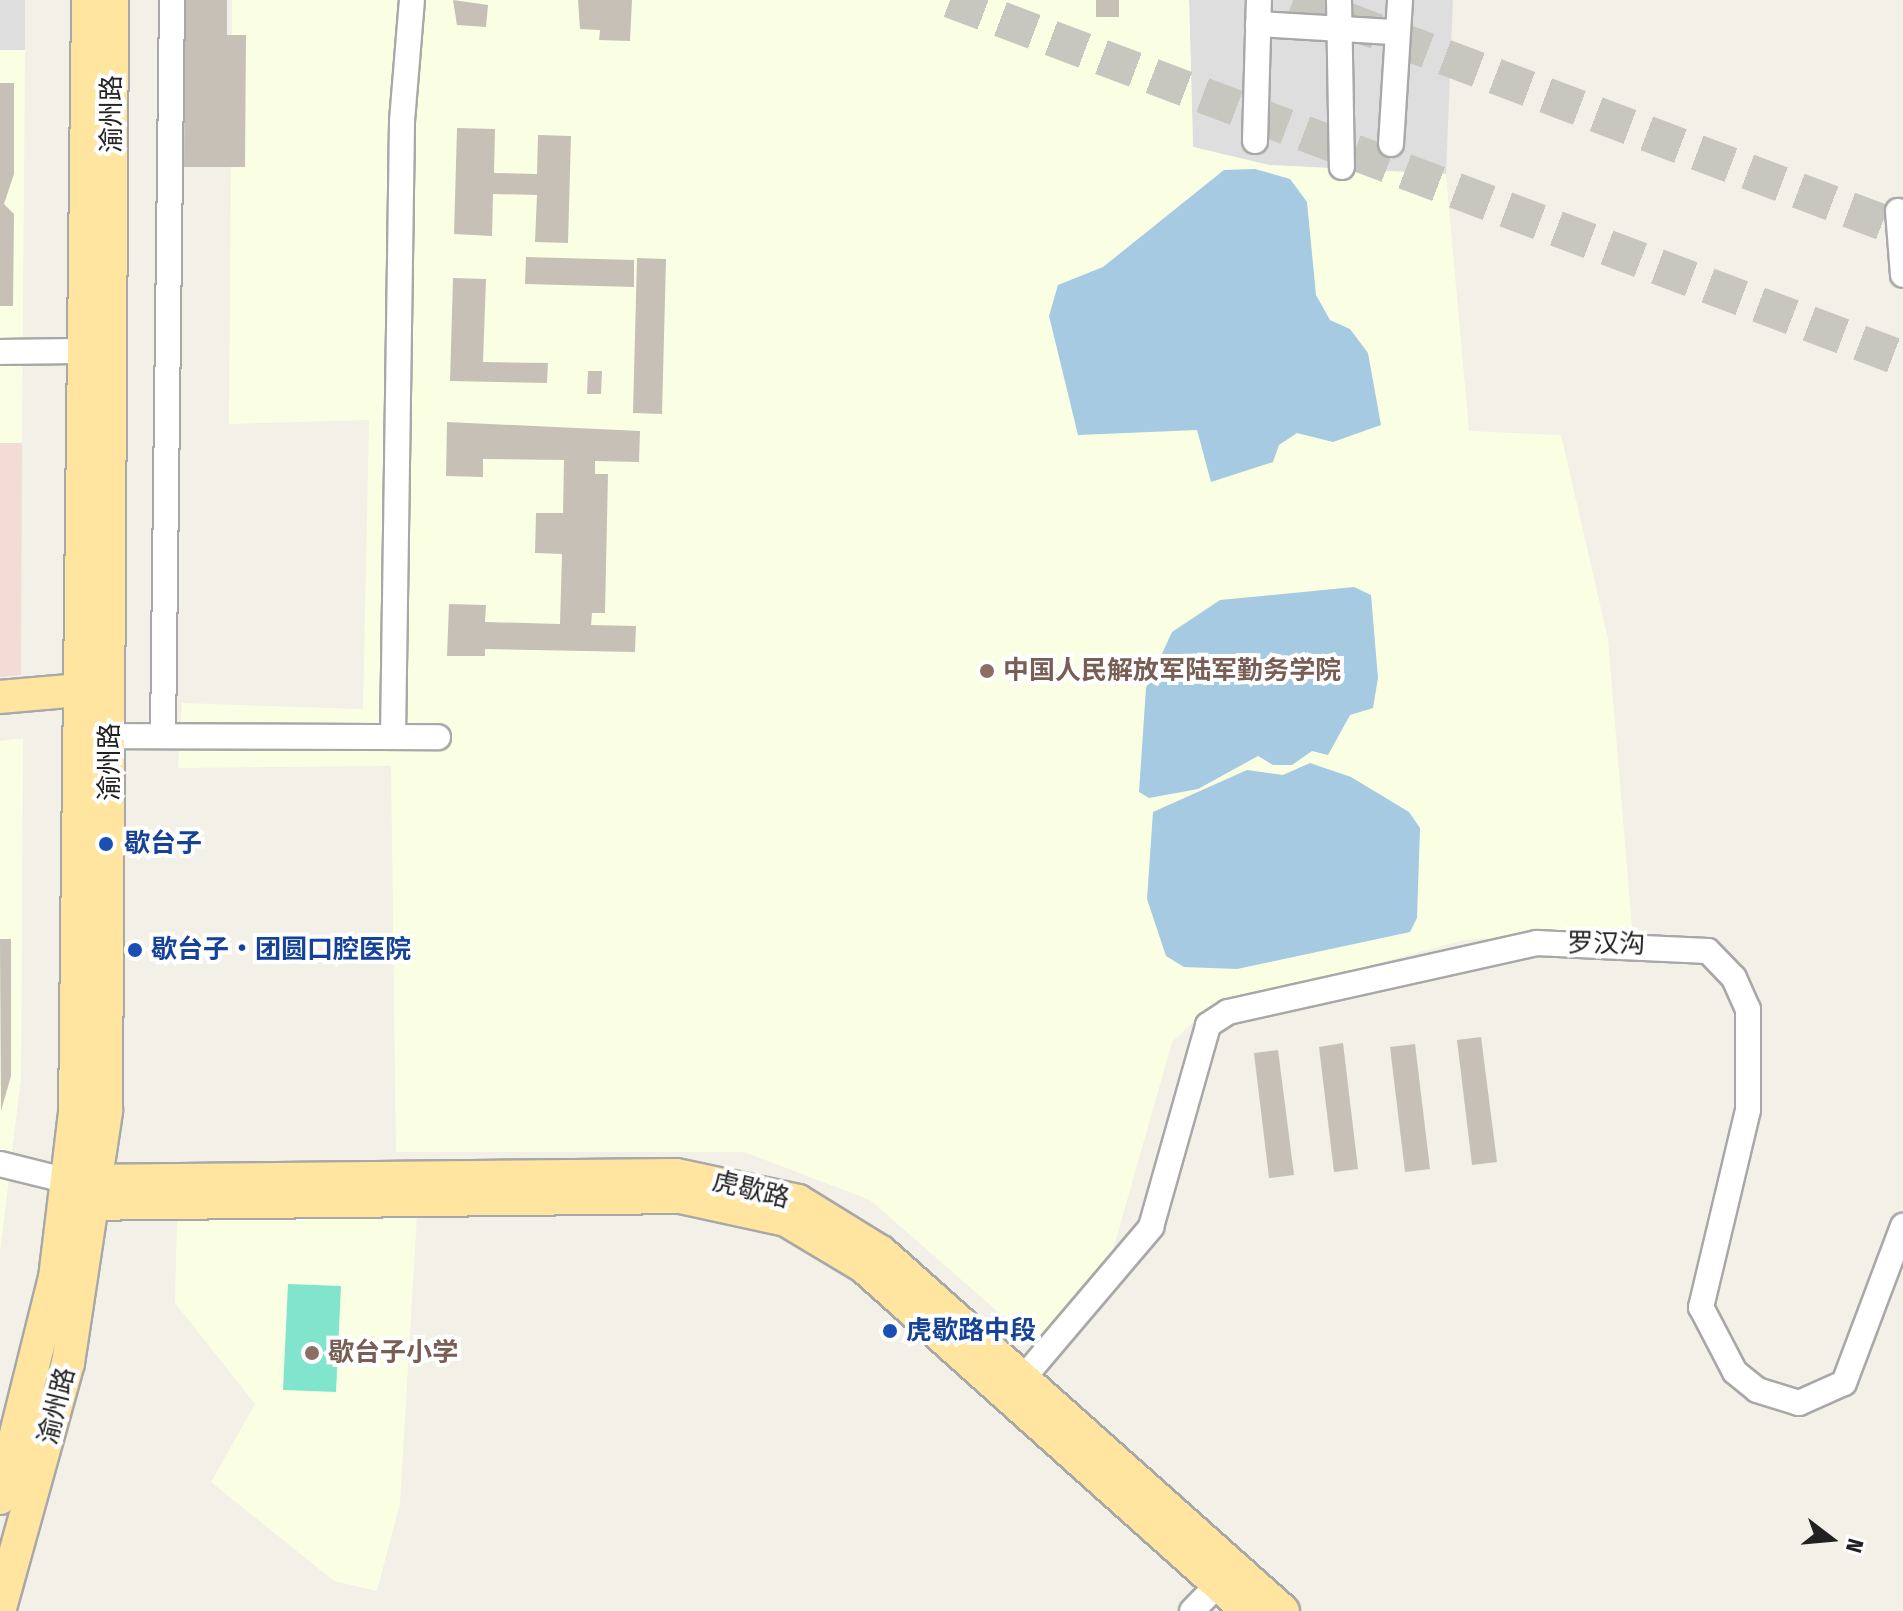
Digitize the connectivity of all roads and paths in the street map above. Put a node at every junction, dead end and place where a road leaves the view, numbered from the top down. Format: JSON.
{"nodes":[{"id":1,"x":88,"y":0,"type":"edge"},
{"id":2,"x":112,"y":0,"type":"edge"},
{"id":3,"x":172,"y":0,"type":"edge"},
{"id":4,"x":412,"y":0,"type":"edge"},
{"id":5,"x":1339,"y":0,"type":"edge"},
{"id":6,"x":1400,"y":0,"type":"edge"},
{"id":7,"x":1258,"y":12,"type":"edge"},
{"id":8,"x":1336,"y":29,"type":"junction"},
{"id":9,"x":1393,"y":32,"type":"junction"},
{"id":10,"x":1255,"y":141,"type":"dead end"},
{"id":11,"x":1391,"y":144,"type":"dead end"},
{"id":12,"x":1342,"y":167,"type":"dead end"},
{"id":13,"x":1898,"y":211,"type":"dead end"},
{"id":14,"x":1903,"y":275,"type":"edge"},
{"id":15,"x":86,"y":351,"type":"junction"},
{"id":16,"x":0,"y":352,"type":"edge"},
{"id":17,"x":0,"y":697,"type":"edge"},
{"id":18,"x":96,"y":711,"type":"junction"},
{"id":19,"x":0,"y":717,"type":"edge"},
{"id":20,"x":163,"y":736,"type":"junction"},
{"id":21,"x":393,"y":737,"type":"junction"},
{"id":22,"x":438,"y":737,"type":"dead end"},
{"id":23,"x":0,"y":1164,"type":"edge"},
{"id":24,"x":83,"y":1193,"type":"junction"},
{"id":25,"x":1903,"y":1226,"type":"edge"},
{"id":26,"x":1017,"y":1385,"type":"junction"},
{"id":27,"x":0,"y":1498,"type":"edge"},
{"id":28,"x":1226,"y":1576,"type":"junction"},
{"id":29,"x":0,"y":1608,"type":"edge"},
{"id":30,"x":1192,"y":1611,"type":"edge"},
{"id":31,"x":1248,"y":1611,"type":"edge"},
{"id":32,"x":1283,"y":1611,"type":"edge"}],
"edges":[{"from":1,"to":15,"type":"main road","name":"渝州路"},
{"from":2,"to":18,"type":"main road","name":"渝州路"},
{"from":3,"to":20,"type":"street"},
{"from":4,"to":21,"type":"street"},
{"from":5,"to":8,"type":"street"},
{"from":6,"to":9,"type":"street"},
{"from":7,"to":8,"type":"street"},
{"from":7,"to":10,"type":"street"},
{"from":8,"to":9,"type":"street"},
{"from":8,"to":12,"type":"street"},
{"from":9,"to":11,"type":"street"},
{"from":13,"to":14,"type":"street"},
{"from":15,"to":16,"type":"street"},
{"from":15,"to":18,"type":"main road","name":"渝州路"},
{"from":17,"to":18,"type":"main road"},
{"from":18,"to":19,"type":"main road"},
{"from":18,"to":20,"type":"street"},
{"from":18,"to":24,"type":"main road","name":"渝州路"},
{"from":20,"to":21,"type":"street"},
{"from":21,"to":22,"type":"street"},
{"from":23,"to":24,"type":"street"},
{"from":24,"to":26,"type":"main road","name":"虎歇路"},
{"from":24,"to":27,"type":"main road","name":"渝州路"},
{"from":24,"to":29,"type":"main road","name":"渝州路"},
{"from":25,"to":26,"type":"street","name":"罗汉沟"},
{"from":26,"to":28,"type":"main road","name":"虎歇路"},
{"from":28,"to":30,"type":"street"},
{"from":28,"to":31,"type":"main road","name":"虎歇路"},
{"from":28,"to":32,"type":"main road","name":"虎歇路"}]}
